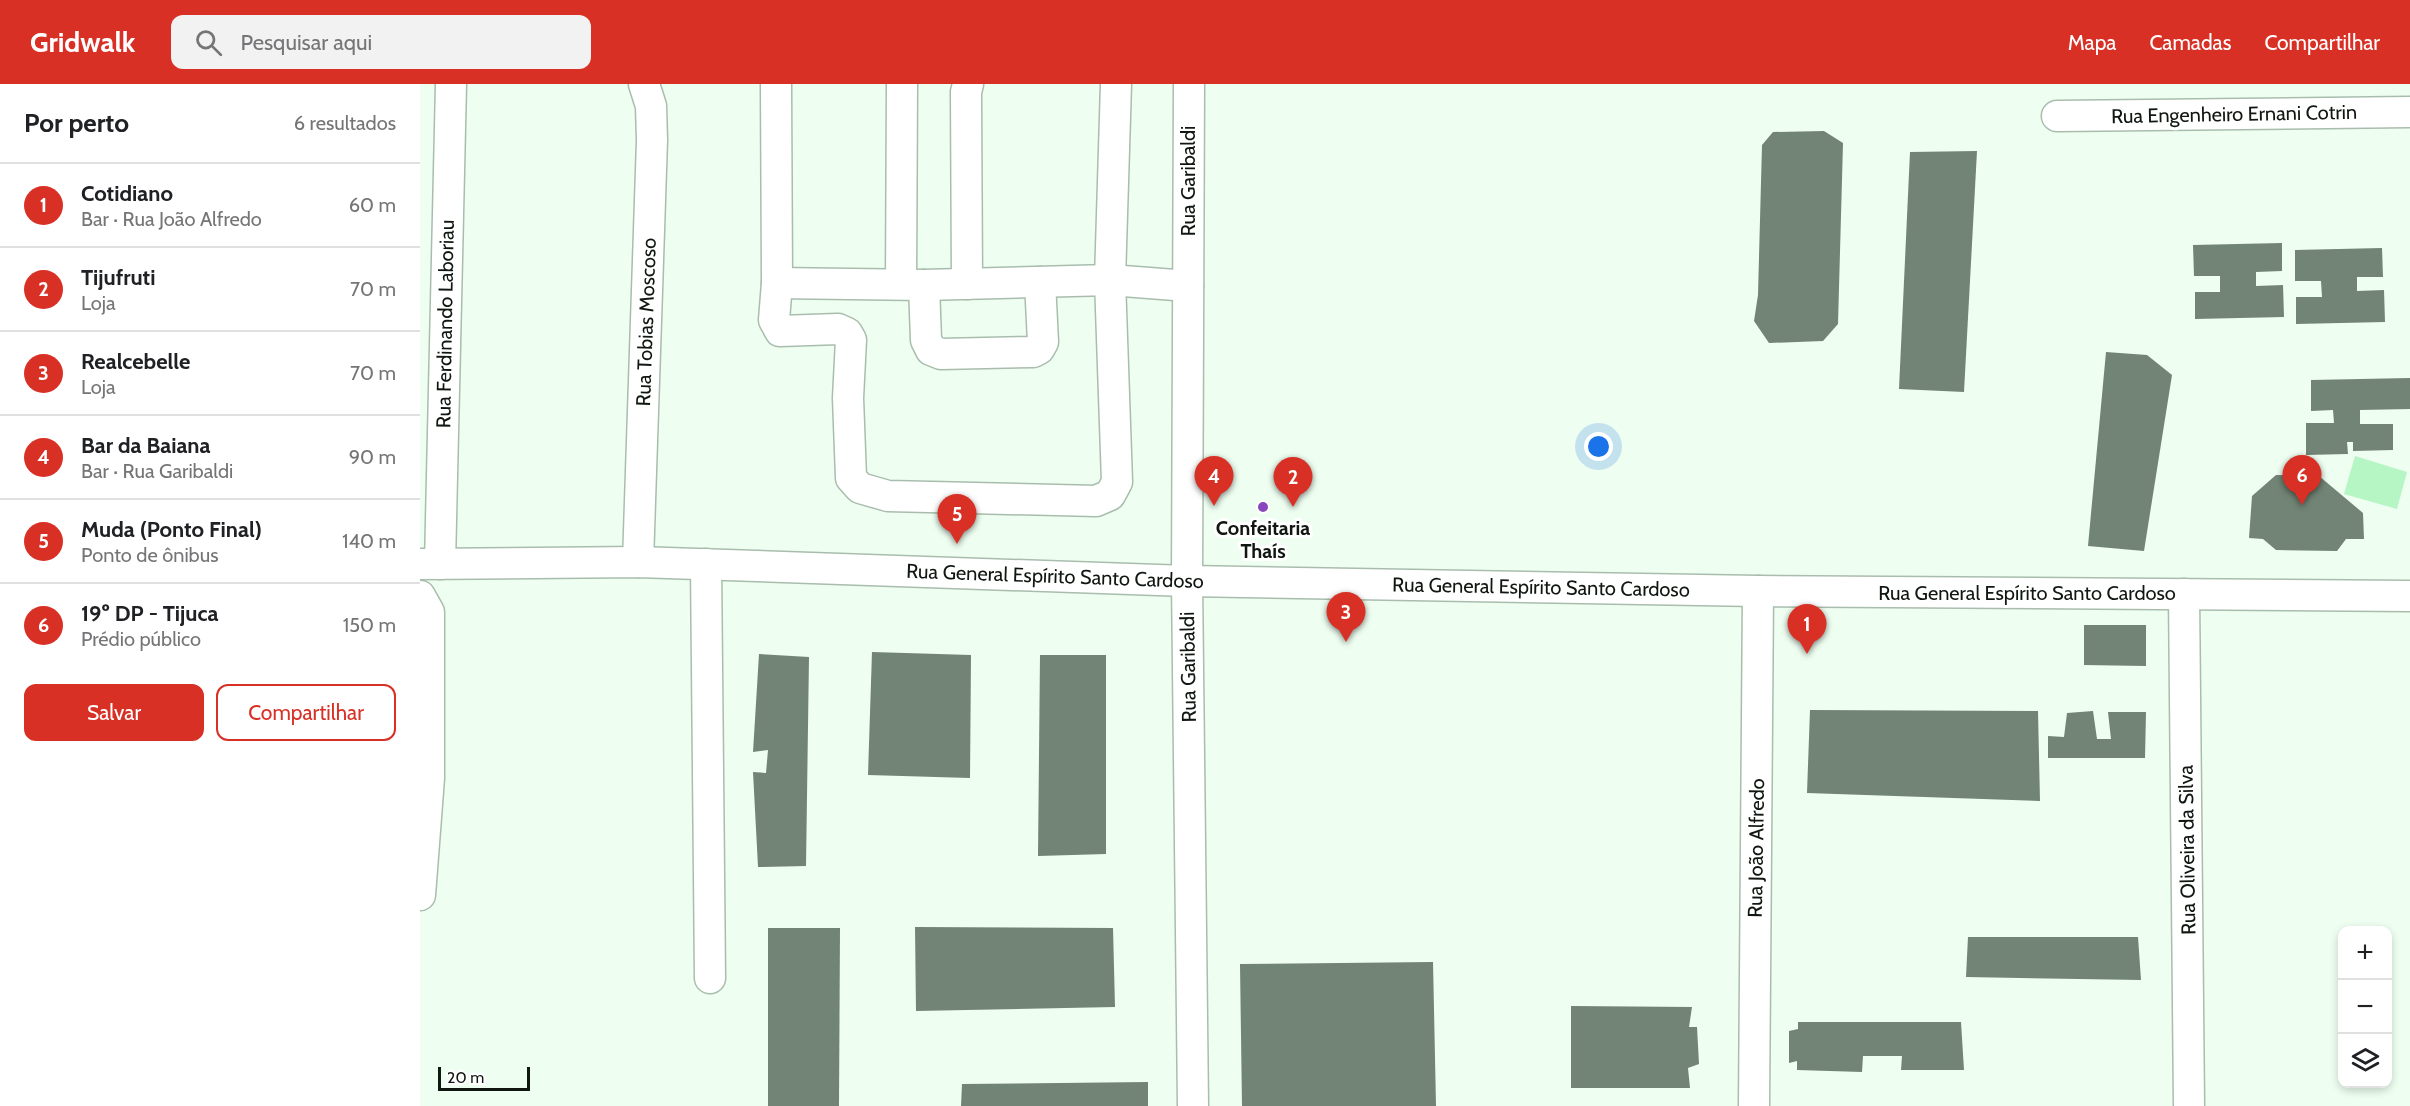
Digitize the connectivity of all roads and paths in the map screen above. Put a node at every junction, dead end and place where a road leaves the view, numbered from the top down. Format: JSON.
{"nodes":[{"id":1,"x":451,"y":84,"type":"edge"},
{"id":2,"x":644,"y":84,"type":"edge"},
{"id":3,"x":776,"y":84,"type":"edge"},
{"id":4,"x":902,"y":84,"type":"edge"},
{"id":5,"x":968,"y":84,"type":"edge"},
{"id":6,"x":1116,"y":84,"type":"edge"},
{"id":7,"x":1189,"y":84,"type":"edge"},
{"id":8,"x":2410,"y":111,"type":"edge"},
{"id":9,"x":2057,"y":116,"type":"dead end"},
{"id":10,"x":1110,"y":280,"type":"junction"},
{"id":11,"x":777,"y":282,"type":"junction"},
{"id":12,"x":1040,"y":282,"type":"junction"},
{"id":13,"x":967,"y":284,"type":"junction"},
{"id":14,"x":912,"y":285,"type":"junction"},
{"id":15,"x":1188,"y":286,"type":"junction"},
{"id":16,"x":638,"y":562,"type":"junction"},
{"id":17,"x":430,"y":564,"type":"edge"},
{"id":18,"x":706,"y":564,"type":"junction"},
{"id":19,"x":1186,"y":581,"type":"junction"},
{"id":20,"x":1758,"y":591,"type":"junction"},
{"id":21,"x":2184,"y":594,"type":"junction"},
{"id":22,"x":420,"y":596,"type":"edge"},
{"id":23,"x":2410,"y":596,"type":"edge"},
{"id":24,"x":420,"y":896,"type":"edge"},
{"id":25,"x":710,"y":978,"type":"dead end"},
{"id":26,"x":1193,"y":1106,"type":"edge"},
{"id":27,"x":1754,"y":1106,"type":"edge"},
{"id":28,"x":2189,"y":1106,"type":"edge"}],
"edges":[{"from":1,"to":17,"type":"street","name":"Rua Ferdinando Laboriau"},
{"from":2,"to":16,"type":"street","name":"Rua Tobias Moscoso"},
{"from":3,"to":11,"type":"street"},
{"from":4,"to":14,"type":"street"},
{"from":5,"to":13,"type":"street"},
{"from":6,"to":10,"type":"street"},
{"from":7,"to":15,"type":"street","name":"Rua Garibaldi"},
{"from":8,"to":9,"type":"street","name":"Rua Engenheiro Ernani Cotrin"},
{"from":10,"to":11,"type":"street"},
{"from":10,"to":12,"type":"street"},
{"from":10,"to":15,"type":"street"},
{"from":11,"to":14,"type":"street"},
{"from":12,"to":13,"type":"street"},
{"from":12,"to":14,"type":"street"},
{"from":13,"to":14,"type":"street"},
{"from":15,"to":19,"type":"street","name":"Rua Garibaldi"},
{"from":16,"to":17,"type":"street","name":"Rua General Espírito Santo Cardoso"},
{"from":16,"to":18,"type":"street","name":"Rua General Espírito Santo Cardoso"},
{"from":18,"to":19,"type":"street","name":"Rua General Espírito Santo Cardoso"},
{"from":18,"to":25,"type":"street"},
{"from":19,"to":20,"type":"street","name":"Rua General Espírito Santo Cardoso"},
{"from":19,"to":26,"type":"street","name":"Rua Garibaldi"},
{"from":20,"to":21,"type":"street","name":"Rua General Espírito Santo Cardoso"},
{"from":20,"to":27,"type":"street","name":"Rua João Alfredo"},
{"from":21,"to":23,"type":"street","name":"Rua General Espírito Santo Cardoso"},
{"from":21,"to":28,"type":"street","name":"Rua Oliveira da Silva"},
{"from":22,"to":24,"type":"street"}]}
